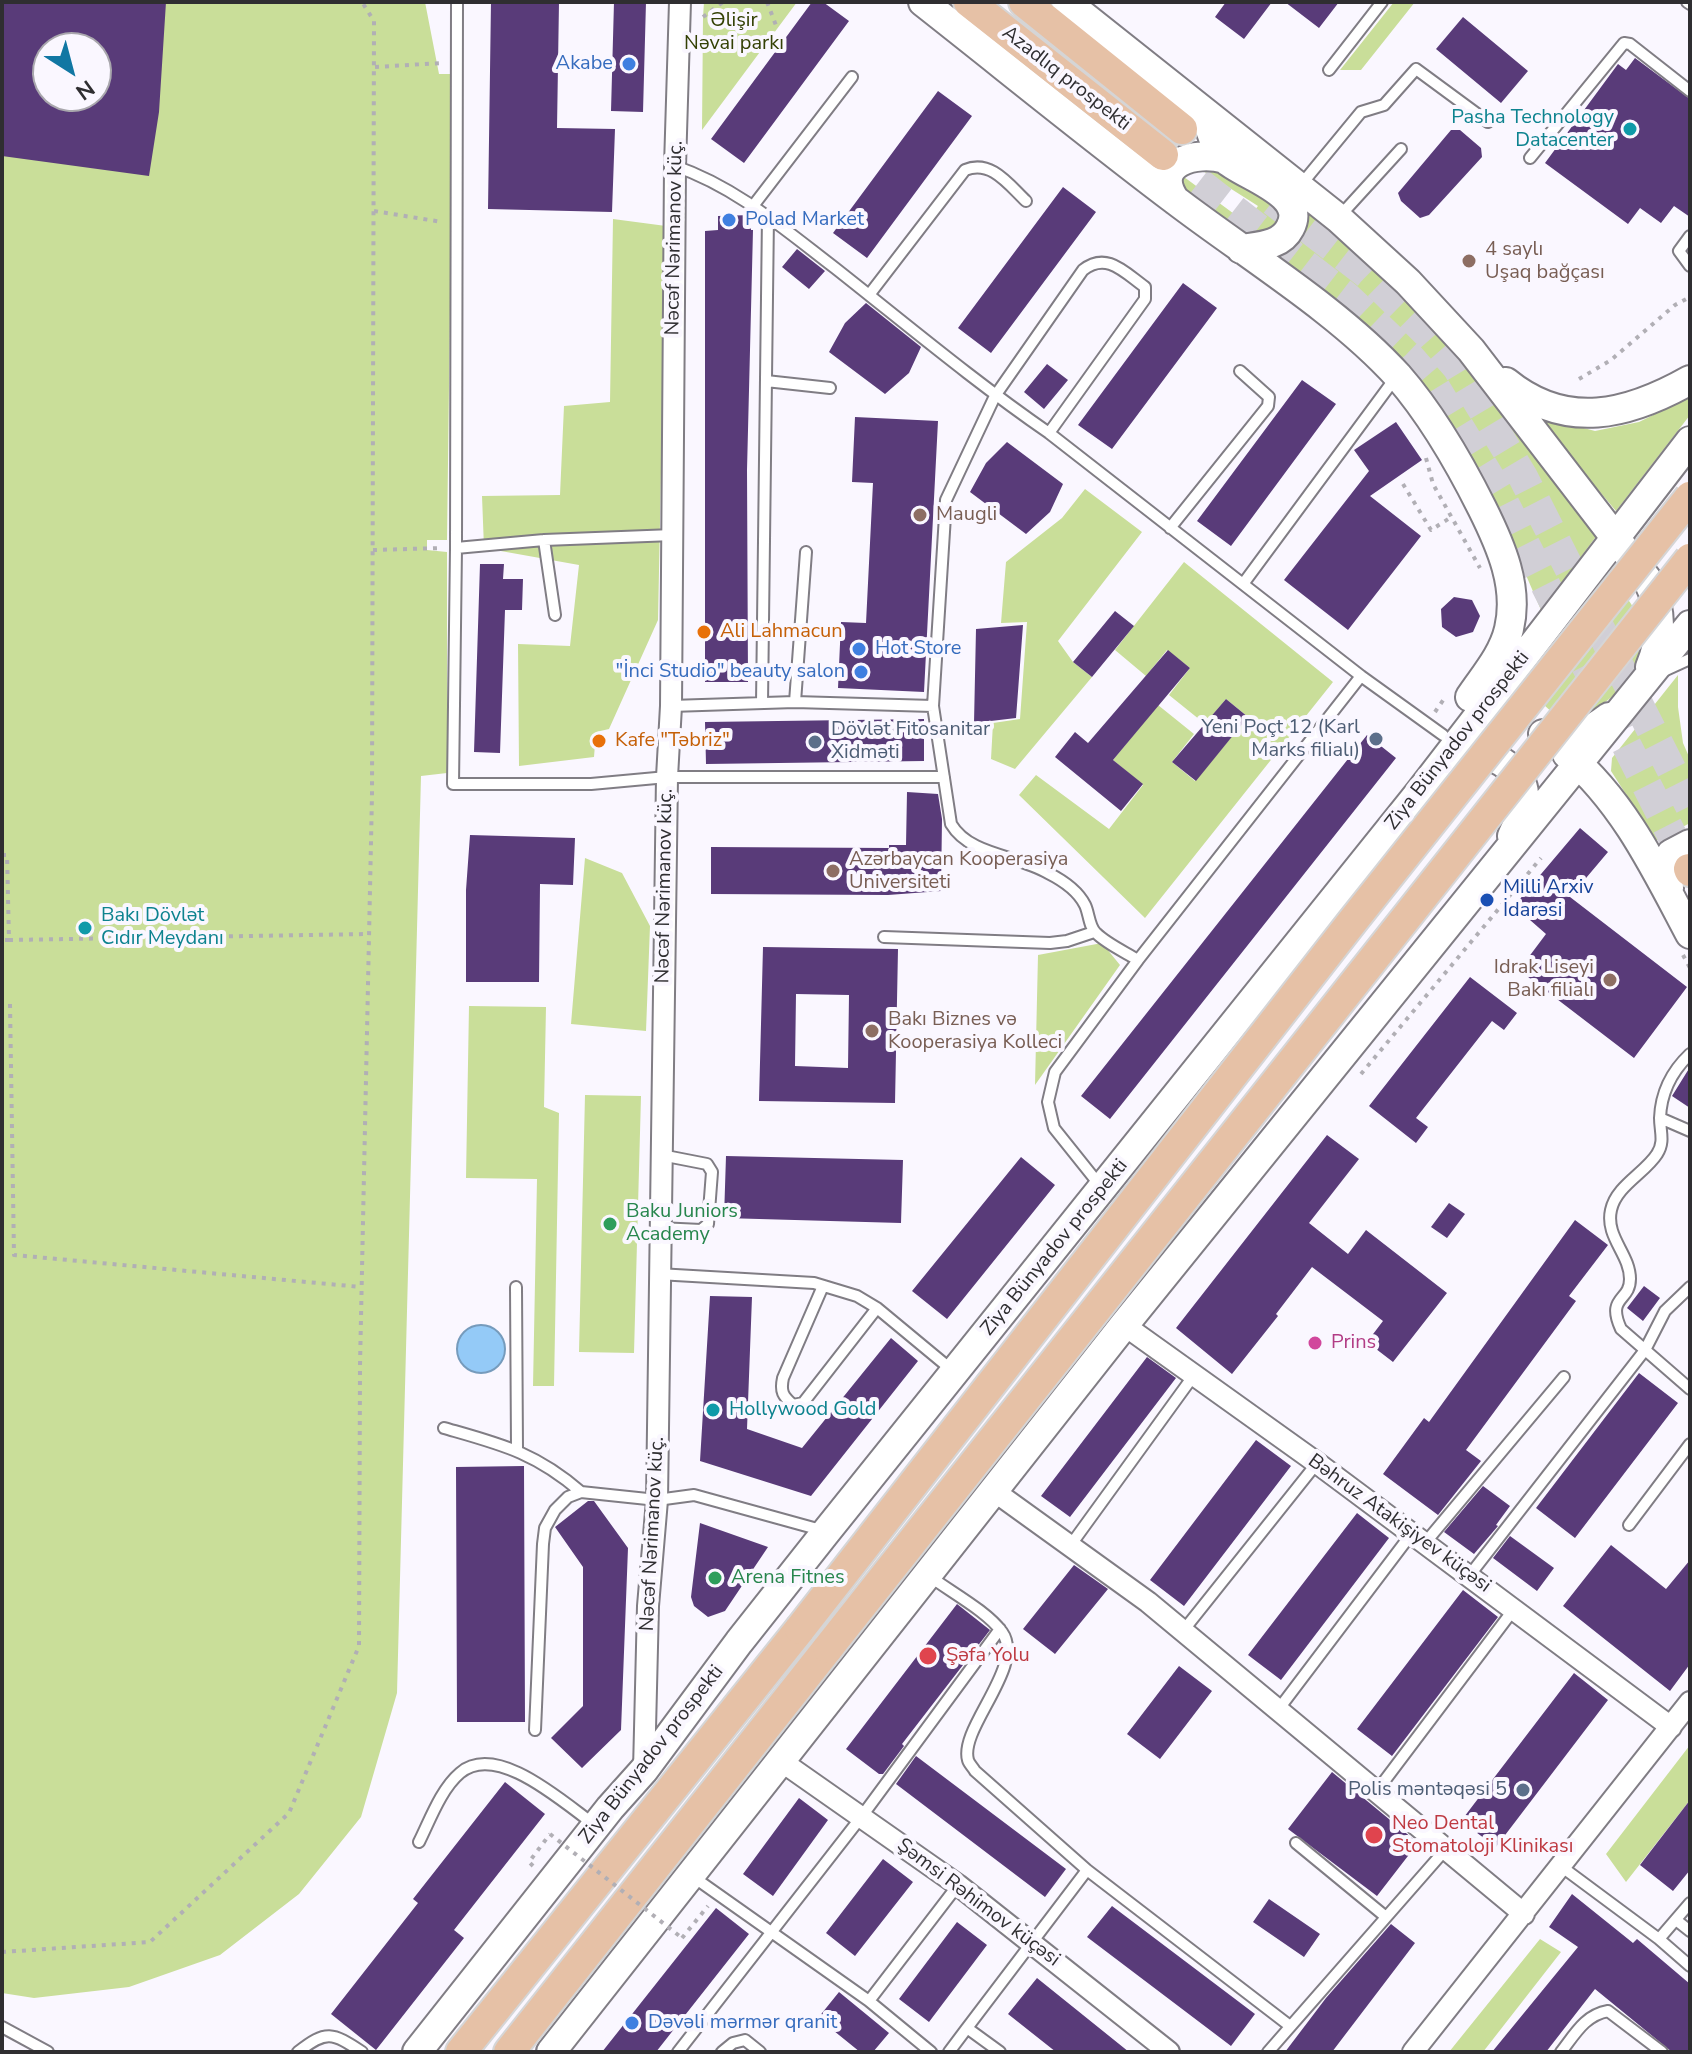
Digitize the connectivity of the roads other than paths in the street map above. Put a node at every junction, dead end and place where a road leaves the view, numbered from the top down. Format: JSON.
{"nodes":[{"id":1,"x":457,"y":2,"type":"edge"},
{"id":2,"x":680,"y":2,"type":"edge"},
{"id":3,"x":923,"y":2,"type":"edge"},
{"id":4,"x":969,"y":2,"type":"edge"},
{"id":5,"x":1024,"y":2,"type":"edge"},
{"id":6,"x":1066,"y":2,"type":"edge"},
{"id":7,"x":1382,"y":2,"type":"edge"},
{"id":8,"x":1329,"y":70,"type":"dead end"},
{"id":9,"x":852,"y":77,"type":"dead end"},
{"id":10,"x":1690,"y":91,"type":"edge"},
{"id":11,"x":1194,"y":121,"type":"junction"},
{"id":12,"x":1488,"y":122,"type":"dead end"},
{"id":13,"x":1401,"y":149,"type":"dead end"},
{"id":14,"x":1163,"y":155,"type":"tunnel mouth"},
{"id":15,"x":1530,"y":158,"type":"dead end"},
{"id":16,"x":1225,"y":159,"type":"junction"},
{"id":17,"x":675,"y":166,"type":"junction"},
{"id":18,"x":1291,"y":191,"type":"junction"},
{"id":19,"x":1175,"y":200,"type":"junction"},
{"id":20,"x":1026,"y":201,"type":"dead end"},
{"id":21,"x":753,"y":206,"type":"junction"},
{"id":22,"x":768,"y":216,"type":"junction"},
{"id":23,"x":1338,"y":218,"type":"junction"},
{"id":24,"x":1690,"y":236,"type":"edge"},
{"id":25,"x":1241,"y":249,"type":"junction"},
{"id":26,"x":1690,"y":264,"type":"edge"},
{"id":27,"x":869,"y":295,"type":"junction"},
{"id":28,"x":1471,"y":350,"type":"junction"},
{"id":29,"x":1240,"y":371,"type":"dead end"},
{"id":30,"x":1397,"y":376,"type":"junction"},
{"id":31,"x":1685,"y":379,"type":"edge"},
{"id":32,"x":766,"y":381,"type":"junction"},
{"id":33,"x":830,"y":388,"type":"dead end"},
{"id":34,"x":995,"y":396,"type":"junction"},
{"id":35,"x":1049,"y":433,"type":"junction"},
{"id":36,"x":1690,"y":441,"type":"edge"},
{"id":37,"x":1690,"y":497,"type":"edge"},
{"id":38,"x":1170,"y":528,"type":"junction"},
{"id":39,"x":673,"y":535,"type":"junction"},
{"id":40,"x":1616,"y":536,"type":"junction"},
{"id":41,"x":544,"y":540,"type":"junction"},
{"id":42,"x":456,"y":548,"type":"junction"},
{"id":43,"x":806,"y":552,"type":"dead end"},
{"id":44,"x":1690,"y":559,"type":"edge"},
{"id":45,"x":1243,"y":584,"type":"junction"},
{"id":46,"x":1573,"y":592,"type":"junction"},
{"id":47,"x":1659,"y":614,"type":"junction"},
{"id":48,"x":555,"y":615,"type":"dead end"},
{"id":49,"x":1690,"y":625,"type":"edge"},
{"id":50,"x":1545,"y":628,"type":"junction"},
{"id":51,"x":1690,"y":659,"type":"edge"},
{"id":52,"x":1361,"y":676,"type":"junction"},
{"id":53,"x":1638,"y":690,"type":"junction"},
{"id":54,"x":795,"y":702,"type":"junction"},
{"id":55,"x":762,"y":703,"type":"junction"},
{"id":56,"x":671,"y":706,"type":"junction"},
{"id":57,"x":933,"y":706,"type":"junction"},
{"id":58,"x":1434,"y":729,"type":"junction"},
{"id":59,"x":1543,"y":734,"type":"junction"},
{"id":60,"x":1579,"y":764,"type":"junction"},
{"id":61,"x":667,"y":777,"type":"junction"},
{"id":62,"x":944,"y":777,"type":"junction"},
{"id":63,"x":1419,"y":793,"type":"junction"},
{"id":64,"x":1690,"y":861,"type":"edge"},
{"id":65,"x":1493,"y":872,"type":"junction"},
{"id":66,"x":1675,"y":907,"type":"junction"},
{"id":67,"x":1094,"y":932,"type":"junction"},
{"id":68,"x":1690,"y":934,"type":"edge"},
{"id":69,"x":884,"y":937,"type":"dead end"},
{"id":70,"x":1138,"y":960,"type":"junction"},
{"id":71,"x":1690,"y":1054,"type":"edge"},
{"id":72,"x":1660,"y":1118,"type":"junction"},
{"id":73,"x":1690,"y":1131,"type":"edge"},
{"id":74,"x":661,"y":1155,"type":"junction"},
{"id":75,"x":1103,"y":1189,"type":"junction"},
{"id":76,"x":659,"y":1228,"type":"junction"},
{"id":77,"x":658,"y":1274,"type":"junction"},
{"id":78,"x":823,"y":1286,"type":"junction"},
{"id":79,"x":516,"y":1287,"type":"dead end"},
{"id":80,"x":1690,"y":1287,"type":"edge"},
{"id":81,"x":877,"y":1308,"type":"junction"},
{"id":82,"x":1124,"y":1325,"type":"junction"},
{"id":83,"x":1645,"y":1350,"type":"junction"},
{"id":84,"x":955,"y":1372,"type":"junction"},
{"id":85,"x":1194,"y":1375,"type":"junction"},
{"id":86,"x":1564,"y":1377,"type":"dead end"},
{"id":87,"x":1690,"y":1389,"type":"edge"},
{"id":88,"x":444,"y":1428,"type":"dead end"},
{"id":89,"x":1690,"y":1444,"type":"edge"},
{"id":90,"x":517,"y":1449,"type":"junction"},
{"id":91,"x":1317,"y":1463,"type":"junction"},
{"id":92,"x":994,"y":1491,"type":"junction"},
{"id":93,"x":581,"y":1492,"type":"junction"},
{"id":94,"x":657,"y":1500,"type":"junction"},
{"id":95,"x":1629,"y":1525,"type":"dead end"},
{"id":96,"x":826,"y":1532,"type":"junction"},
{"id":97,"x":1419,"y":1538,"type":"junction"},
{"id":98,"x":1070,"y":1546,"type":"junction"},
{"id":99,"x":928,"y":1575,"type":"junction"},
{"id":100,"x":1469,"y":1576,"type":"junction"},
{"id":101,"x":1514,"y":1609,"type":"junction"},
{"id":102,"x":1000,"y":1629,"type":"junction"},
{"id":103,"x":1183,"y":1631,"type":"junction"},
{"id":104,"x":1690,"y":1702,"type":"edge"},
{"id":105,"x":1278,"y":1710,"type":"junction"},
{"id":106,"x":1671,"y":1727,"type":"junction"},
{"id":107,"x":535,"y":1730,"type":"dead end"},
{"id":108,"x":781,"y":1761,"type":"junction"},
{"id":109,"x":644,"y":1770,"type":"junction"},
{"id":110,"x":1376,"y":1792,"type":"junction"},
{"id":111,"x":862,"y":1816,"type":"junction"},
{"id":112,"x":596,"y":1826,"type":"junction"},
{"id":113,"x":419,"y":1842,"type":"dead end"},
{"id":114,"x":1296,"y":1843,"type":"dead end"},
{"id":115,"x":1445,"y":1850,"type":"junction"},
{"id":116,"x":1562,"y":1867,"type":"junction"},
{"id":117,"x":1087,"y":1870,"type":"junction"},
{"id":118,"x":690,"y":1875,"type":"junction"},
{"id":119,"x":958,"y":1885,"type":"junction"},
{"id":120,"x":1690,"y":1903,"type":"edge"},
{"id":121,"x":1524,"y":1914,"type":"junction"},
{"id":122,"x":1386,"y":1917,"type":"junction"},
{"id":123,"x":1676,"y":1920,"type":"junction"},
{"id":124,"x":773,"y":1931,"type":"junction"},
{"id":125,"x":1690,"y":1931,"type":"edge"},
{"id":126,"x":1659,"y":1939,"type":"junction"},
{"id":127,"x":1031,"y":1941,"type":"junction"},
{"id":128,"x":1690,"y":1966,"type":"edge"},
{"id":129,"x":869,"y":2001,"type":"junction"},
{"id":130,"x":1290,"y":2026,"type":"junction"},
{"id":131,"x":2,"y":2027,"type":"edge"},
{"id":132,"x":967,"y":2028,"type":"junction"},
{"id":133,"x":48,"y":2052,"type":"edge"},
{"id":134,"x":298,"y":2052,"type":"edge"},
{"id":135,"x":362,"y":2052,"type":"edge"},
{"id":136,"x":417,"y":2052,"type":"edge"},
{"id":137,"x":461,"y":2052,"type":"edge"},
{"id":138,"x":509,"y":2052,"type":"edge"},
{"id":139,"x":551,"y":2052,"type":"edge"},
{"id":140,"x":678,"y":2052,"type":"edge"},
{"id":141,"x":722,"y":2052,"type":"edge"},
{"id":142,"x":760,"y":2052,"type":"edge"},
{"id":143,"x":931,"y":2052,"type":"edge"},
{"id":144,"x":949,"y":2052,"type":"edge"},
{"id":145,"x":1000,"y":2052,"type":"edge"},
{"id":146,"x":1169,"y":2052,"type":"edge"},
{"id":147,"x":1268,"y":2052,"type":"edge"},
{"id":148,"x":1413,"y":2052,"type":"edge"},
{"id":149,"x":1561,"y":2052,"type":"edge"},
{"id":150,"x":1662,"y":2052,"type":"edge"}],
"edges":[{"from":1,"to":42,"type":"lane"},
{"from":2,"to":17,"type":"street","name":"Nəcəf Nərimanov küç."},
{"from":3,"to":19,"type":"main road"},
{"from":4,"to":14,"type":"main road","name":"Azadlıq prospekti"},
{"from":5,"to":11,"type":"main road","name":"Azadlıq prospekti"},
{"from":6,"to":11,"type":"main road"},
{"from":7,"to":8,"type":"lane"},
{"from":9,"to":21,"type":"lane"},
{"from":10,"to":15,"type":"lane"},
{"from":11,"to":16,"type":"main road"},
{"from":11,"to":18,"type":"main road"},
{"from":12,"to":18,"type":"lane"},
{"from":13,"to":23,"type":"lane"},
{"from":16,"to":18,"type":"main road"},
{"from":16,"to":19,"type":"main road"},
{"from":17,"to":21,"type":"lane"},
{"from":17,"to":39,"type":"street","name":"Nəcəf Nərimanov küç."},
{"from":18,"to":23,"type":"main road"},
{"from":18,"to":25,"type":"main road"},
{"from":19,"to":25,"type":"main road"},
{"from":20,"to":27,"type":"lane"},
{"from":21,"to":22,"type":"lane"},
{"from":22,"to":27,"type":"lane"},
{"from":22,"to":32,"type":"lane"},
{"from":23,"to":28,"type":"main road"},
{"from":24,"to":26,"type":"lane"},
{"from":25,"to":30,"type":"main road"},
{"from":27,"to":34,"type":"lane"},
{"from":28,"to":31,"type":"main road"},
{"from":28,"to":40,"type":"main road"},
{"from":29,"to":38,"type":"lane"},
{"from":30,"to":45,"type":"lane"},
{"from":30,"to":58,"type":"main road"},
{"from":32,"to":33,"type":"lane"},
{"from":32,"to":55,"type":"lane"},
{"from":34,"to":35,"type":"lane"},
{"from":34,"to":35,"type":"lane"},
{"from":34,"to":57,"type":"lane"},
{"from":35,"to":38,"type":"lane"},
{"from":36,"to":40,"type":"main road","name":"Ziya Bünyadov prospekti"},
{"from":37,"to":137,"type":"main road","name":"Ziya Bünyadov prospekti","bridge":true},
{"from":38,"to":45,"type":"lane"},
{"from":39,"to":41,"type":"lane"},
{"from":39,"to":56,"type":"street","name":"Nəcəf Nərimanov küç."},
{"from":40,"to":46,"type":"main road","name":"Ziya Bünyadov prospekti"},
{"from":40,"to":47,"type":"main road"},
{"from":41,"to":42,"type":"lane"},
{"from":41,"to":48,"type":"lane"},
{"from":42,"to":61,"type":"lane"},
{"from":43,"to":54,"type":"lane"},
{"from":44,"to":138,"type":"main road","bridge":true},
{"from":45,"to":52,"type":"lane"},
{"from":46,"to":47,"type":"main road"},
{"from":46,"to":50,"type":"main road","name":"Ziya Bünyadov prospekti"},
{"from":47,"to":53,"type":"main road"},
{"from":49,"to":53,"type":"main road"},
{"from":50,"to":59,"type":"main road"},
{"from":50,"to":63,"type":"main road","name":"Ziya Bünyadov prospekti"},
{"from":51,"to":53,"type":"lane"},
{"from":52,"to":58,"type":"lane"},
{"from":52,"to":70,"type":"lane"},
{"from":53,"to":59,"type":"main road"},
{"from":53,"to":60,"type":"main road"},
{"from":54,"to":55,"type":"lane"},
{"from":54,"to":57,"type":"lane"},
{"from":55,"to":56,"type":"lane"},
{"from":56,"to":61,"type":"street","name":"Nəcəf Nərimanov küç."},
{"from":57,"to":62,"type":"lane"},
{"from":58,"to":63,"type":"main road"},
{"from":59,"to":60,"type":"main road"},
{"from":60,"to":65,"type":"main road"},
{"from":60,"to":66,"type":"main road"},
{"from":61,"to":62,"type":"lane"},
{"from":61,"to":74,"type":"street","name":"Nəcəf Nərimanov küç."},
{"from":62,"to":67,"type":"lane"},
{"from":63,"to":65,"type":"main road"},
{"from":63,"to":75,"type":"main road","name":"Ziya Bünyadov prospekti"},
{"from":64,"to":66,"type":"main road"},
{"from":65,"to":82,"type":"main road"},
{"from":66,"to":68,"type":"main road"},
{"from":67,"to":69,"type":"lane"},
{"from":67,"to":70,"type":"lane"},
{"from":70,"to":75,"type":"lane"},
{"from":71,"to":72,"type":"lane"},
{"from":72,"to":73,"type":"lane"},
{"from":72,"to":83,"type":"lane"},
{"from":74,"to":76,"type":"street","name":"Nəcəf Nərimanov küç."},
{"from":74,"to":76,"type":"lane"},
{"from":75,"to":84,"type":"main road","name":"Ziya Bünyadov prospekti"},
{"from":76,"to":77,"type":"street","name":"Nəcəf Nərimanov küç."},
{"from":77,"to":78,"type":"lane"},
{"from":77,"to":94,"type":"street","name":"Nəcəf Nərimanov küç."},
{"from":78,"to":81,"type":"lane"},
{"from":78,"to":81,"type":"lane"},
{"from":79,"to":90,"type":"lane"},
{"from":80,"to":83,"type":"lane"},
{"from":81,"to":84,"type":"lane"},
{"from":82,"to":85,"type":"street","name":"Bəhruz Atakişiyev küçəsi"},
{"from":82,"to":92,"type":"main road"},
{"from":83,"to":87,"type":"lane"},
{"from":83,"to":100,"type":"lane"},
{"from":84,"to":96,"type":"main road","name":"Ziya Bünyadov prospekti"},
{"from":85,"to":91,"type":"street","name":"Bəhruz Atakişiyev küçəsi"},
{"from":85,"to":98,"type":"lane"},
{"from":86,"to":97,"type":"lane"},
{"from":88,"to":90,"type":"lane"},
{"from":89,"to":95,"type":"lane"},
{"from":90,"to":93,"type":"lane"},
{"from":91,"to":97,"type":"street","name":"Bəhruz Atakişiyev küçəsi"},
{"from":91,"to":103,"type":"lane"},
{"from":92,"to":98,"type":"street"},
{"from":92,"to":99,"type":"main road"},
{"from":93,"to":94,"type":"lane"},
{"from":93,"to":107,"type":"lane"},
{"from":94,"to":96,"type":"lane"},
{"from":94,"to":109,"type":"street","name":"Nəcəf Nərimanov küç."},
{"from":96,"to":109,"type":"main road","name":"Ziya Bünyadov prospekti"},
{"from":97,"to":100,"type":"street","name":"Bəhruz Atakişiyev küçəsi"},
{"from":97,"to":105,"type":"lane"},
{"from":98,"to":103,"type":"street"},
{"from":99,"to":102,"type":"lane"},
{"from":99,"to":108,"type":"main road"},
{"from":100,"to":101,"type":"street","name":"Bəhruz Atakişiyev küçəsi"},
{"from":101,"to":106,"type":"street","name":"Bəhruz Atakişiyev küçəsi"},
{"from":101,"to":110,"type":"lane"},
{"from":102,"to":111,"type":"lane"},
{"from":102,"to":117,"type":"lane"},
{"from":103,"to":105,"type":"street"},
{"from":104,"to":106,"type":"street"},
{"from":105,"to":110,"type":"street"},
{"from":106,"to":116,"type":"street"},
{"from":108,"to":111,"type":"street","name":"Şəmsi Rəhimov küçəsi"},
{"from":108,"to":118,"type":"main road"},
{"from":109,"to":112,"type":"main road","name":"Ziya Bünyadov prospekti"},
{"from":110,"to":115,"type":"street"},
{"from":111,"to":119,"type":"street","name":"Şəmsi Rəhimov küçəsi"},
{"from":111,"to":124,"type":"lane"},
{"from":112,"to":113,"type":"lane"},
{"from":112,"to":136,"type":"main road","name":"Ziya Bünyadov prospekti"},
{"from":114,"to":122,"type":"lane"},
{"from":115,"to":121,"type":"street"},
{"from":115,"to":122,"type":"lane"},
{"from":116,"to":121,"type":"street"},
{"from":116,"to":126,"type":"lane"},
{"from":117,"to":127,"type":"lane"},
{"from":117,"to":130,"type":"lane"},
{"from":118,"to":124,"type":"lane"},
{"from":118,"to":139,"type":"main road"},
{"from":119,"to":127,"type":"street","name":"Şəmsi Rəhimov küçəsi"},
{"from":119,"to":129,"type":"lane"},
{"from":120,"to":123,"type":"lane"},
{"from":121,"to":148,"type":"street"},
{"from":122,"to":130,"type":"lane"},
{"from":123,"to":125,"type":"lane"},
{"from":123,"to":126,"type":"lane"},
{"from":124,"to":129,"type":"lane"},
{"from":124,"to":140,"type":"lane"},
{"from":126,"to":128,"type":"lane"},
{"from":127,"to":132,"type":"lane"},
{"from":127,"to":146,"type":"street","name":"Şəmsi Rəhimov küçəsi"},
{"from":129,"to":143,"type":"lane"},
{"from":130,"to":147,"type":"lane"},
{"from":131,"to":133,"type":"lane"},
{"from":132,"to":144,"type":"lane"},
{"from":132,"to":145,"type":"lane"},
{"from":134,"to":135,"type":"lane"},
{"from":141,"to":142,"type":"lane"},
{"from":149,"to":150,"type":"lane"}]}
